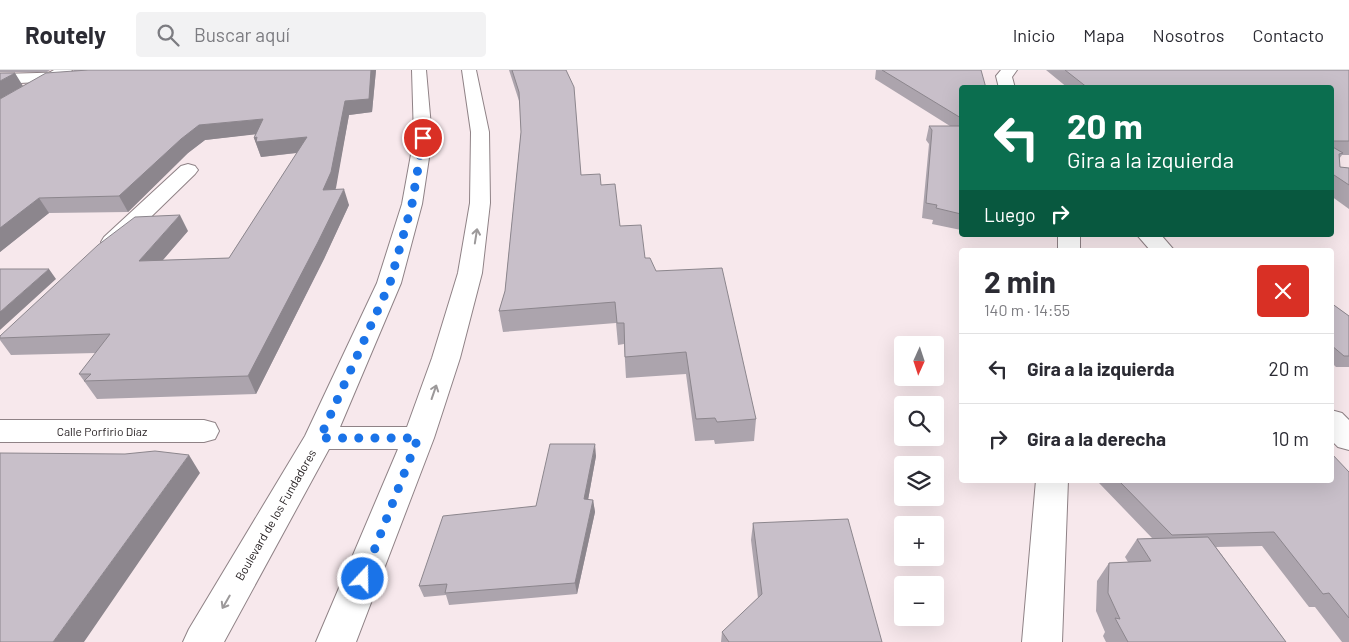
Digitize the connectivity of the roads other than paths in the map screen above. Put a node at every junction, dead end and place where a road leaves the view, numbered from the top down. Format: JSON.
{"nodes":[{"id":1,"x":65,"y":70,"type":"edge"},
{"id":2,"x":419,"y":70,"type":"edge"},
{"id":3,"x":469,"y":70,"type":"edge"},
{"id":4,"x":1010,"y":70,"type":"edge"},
{"id":5,"x":90,"y":76,"type":"edge"},
{"id":6,"x":0,"y":79,"type":"edge"},
{"id":7,"x":50,"y":79,"type":"junction"},
{"id":8,"x":1006,"y":85,"type":"edge"},
{"id":9,"x":0,"y":108,"type":"edge"},
{"id":10,"x":188,"y":170,"type":"dead end"},
{"id":11,"x":1150,"y":237,"type":"edge"},
{"id":12,"x":1161,"y":248,"type":"edge"},
{"id":13,"x":94,"y":259,"type":"edge"},
{"id":14,"x":1334,"y":415,"type":"edge"},
{"id":15,"x":1349,"y":415,"type":"edge"},
{"id":16,"x":1334,"y":424,"type":"edge"},
{"id":17,"x":0,"y":431,"type":"edge"},
{"id":18,"x":204,"y":431,"type":"dead end"},
{"id":19,"x":320,"y":438,"type":"junction"},
{"id":20,"x":418,"y":438,"type":"junction"},
{"id":21,"x":1349,"y":439,"type":"edge"},
{"id":22,"x":1052,"y":483,"type":"edge"},
{"id":23,"x":203,"y":642,"type":"edge"},
{"id":24,"x":336,"y":642,"type":"edge"},
{"id":25,"x":1042,"y":642,"type":"edge"}],
"edges":[{"from":1,"to":7,"type":"main road"},
{"from":2,"to":19,"type":"main road","name":"Boulevard de los Fundadores"},
{"from":20,"to":3,"type":"main road","one_way":true},
{"from":4,"to":8,"type":"main road"},
{"from":5,"to":7,"type":"main road"},
{"from":6,"to":7,"type":"main road"},
{"from":7,"to":9,"type":"main road"},
{"from":10,"to":13,"type":"main road"},
{"from":11,"to":12,"type":"main road"},
{"from":14,"to":15,"type":"main road"},
{"from":16,"to":21,"type":"main road"},
{"from":17,"to":18,"type":"main road","name":"Calle Porfirio Díaz"},
{"from":19,"to":20,"type":"main road"},
{"from":19,"to":23,"type":"main road","name":"Boulevard de los Fundadores","one_way":true},
{"from":20,"to":24,"type":"main road"},
{"from":22,"to":25,"type":"main road"}]}
